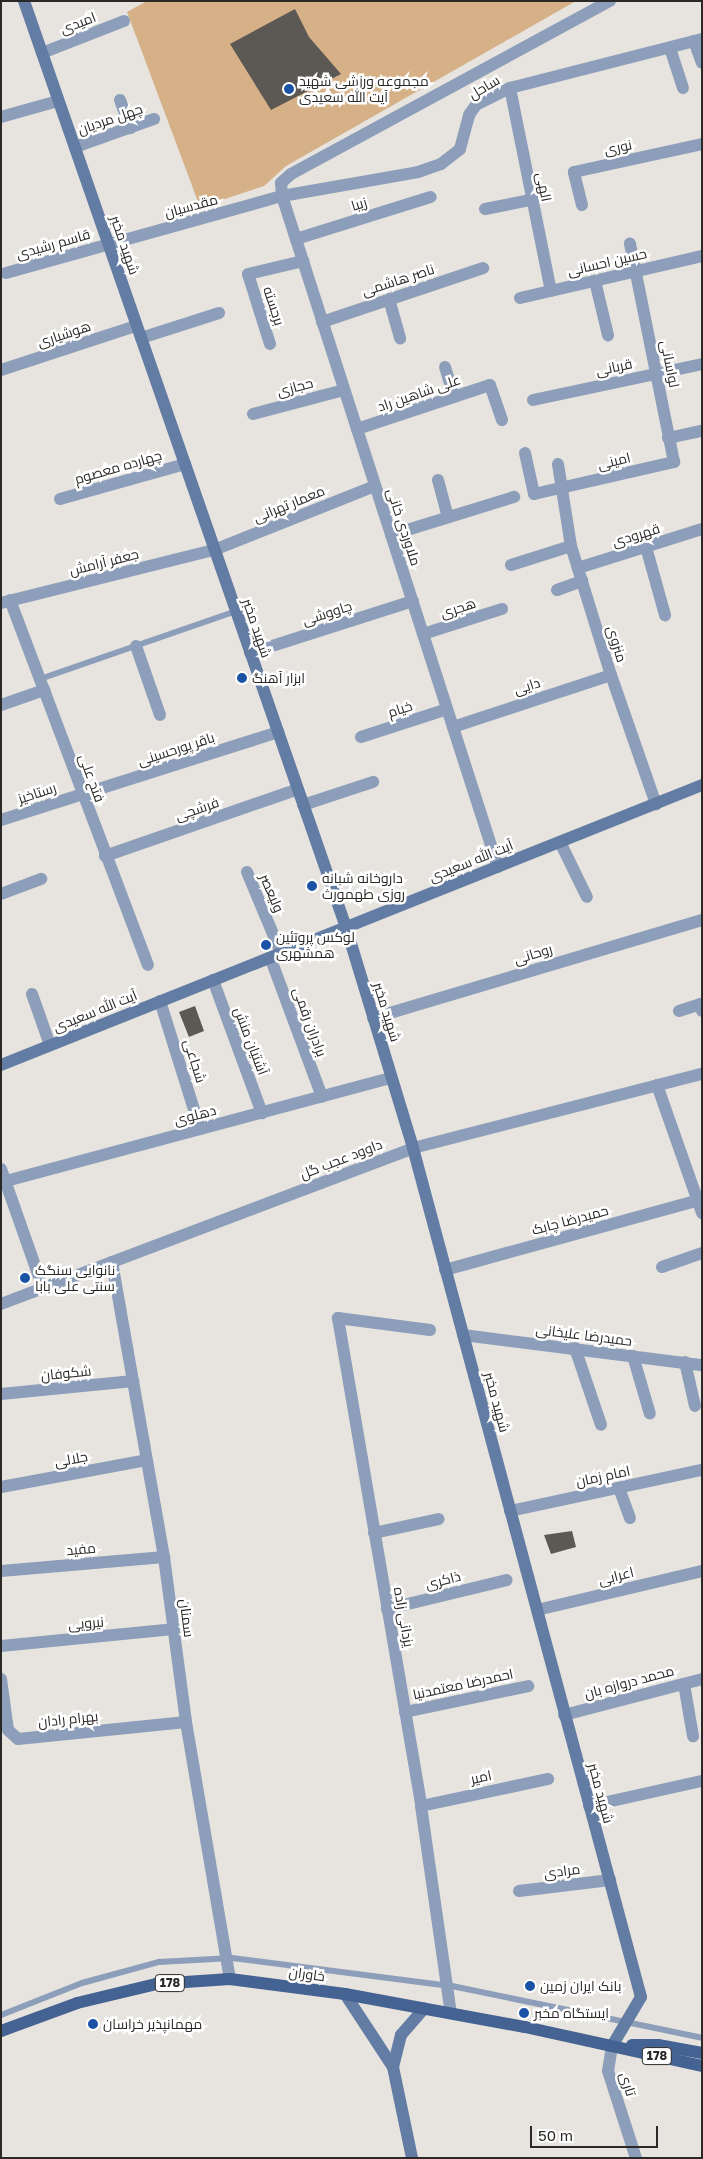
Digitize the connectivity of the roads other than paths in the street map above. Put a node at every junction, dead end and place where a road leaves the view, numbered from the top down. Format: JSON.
{"nodes":[{"id":1,"x":24,"y":1,"type":"edge"},
{"id":2,"x":610,"y":1,"type":"edge"},
{"id":3,"x":124,"y":21,"type":"dead end"},
{"id":4,"x":698,"y":40,"type":"edge"},
{"id":5,"x":670,"y":48,"type":"junction"},
{"id":6,"x":42,"y":53,"type":"junction"},
{"id":7,"x":702,"y":63,"type":"edge"},
{"id":8,"x":510,"y":88,"type":"junction"},
{"id":9,"x":683,"y":88,"type":"dead end"},
{"id":10,"x":120,"y":100,"type":"dead end"},
{"id":11,"x":58,"y":101,"type":"junction"},
{"id":12,"x":1,"y":117,"type":"edge"},
{"id":13,"x":154,"y":119,"type":"dead end"},
{"id":14,"x":130,"y":128,"type":"junction"},
{"id":15,"x":702,"y":144,"type":"edge"},
{"id":16,"x":75,"y":147,"type":"junction"},
{"id":17,"x":282,"y":196,"type":"junction"},
{"id":18,"x":431,"y":197,"type":"dead end"},
{"id":19,"x":531,"y":200,"type":"junction"},
{"id":20,"x":582,"y":206,"type":"dead end"},
{"id":21,"x":485,"y":209,"type":"dead end"},
{"id":22,"x":296,"y":239,"type":"junction"},
{"id":23,"x":630,"y":243,"type":"dead end"},
{"id":24,"x":108,"y":244,"type":"junction"},
{"id":25,"x":702,"y":256,"type":"edge"},
{"id":26,"x":303,"y":261,"type":"junction"},
{"id":27,"x":482,"y":268,"type":"dead end"},
{"id":28,"x":637,"y":271,"type":"junction"},
{"id":29,"x":6,"y":273,"type":"dead end"},
{"id":30,"x":595,"y":281,"type":"junction"},
{"id":31,"x":551,"y":290,"type":"junction"},
{"id":32,"x":520,"y":298,"type":"dead end"},
{"id":33,"x":389,"y":299,"type":"junction"},
{"id":34,"x":219,"y":313,"type":"dead end"},
{"id":35,"x":322,"y":322,"type":"junction"},
{"id":36,"x":139,"y":332,"type":"junction"},
{"id":37,"x":608,"y":335,"type":"dead end"},
{"id":38,"x":400,"y":338,"type":"dead end"},
{"id":39,"x":270,"y":344,"type":"dead end"},
{"id":40,"x":702,"y":364,"type":"edge"},
{"id":41,"x":445,"y":367,"type":"dead end"},
{"id":42,"x":1,"y":370,"type":"edge"},
{"id":43,"x":656,"y":373,"type":"junction"},
{"id":44,"x":344,"y":390,"type":"junction"},
{"id":45,"x":454,"y":397,"type":"junction"},
{"id":46,"x":534,"y":400,"type":"dead end"},
{"id":47,"x":253,"y":414,"type":"dead end"},
{"id":48,"x":502,"y":420,"type":"dead end"},
{"id":49,"x":357,"y":430,"type":"junction"},
{"id":50,"x":702,"y":431,"type":"edge"},
{"id":51,"x":668,"y":438,"type":"junction"},
{"id":52,"x":525,"y":453,"type":"dead end"},
{"id":53,"x":674,"y":462,"type":"joint"},
{"id":54,"x":184,"y":464,"type":"junction"},
{"id":55,"x":558,"y":464,"type":"dead end"},
{"id":56,"x":438,"y":480,"type":"dead end"},
{"id":57,"x":376,"y":486,"type":"junction"},
{"id":58,"x":561,"y":490,"type":"junction"},
{"id":59,"x":514,"y":497,"type":"dead end"},
{"id":60,"x":60,"y":499,"type":"dead end"},
{"id":61,"x":448,"y":517,"type":"junction"},
{"id":62,"x":702,"y":530,"type":"edge"},
{"id":63,"x":391,"y":536,"type":"junction"},
{"id":64,"x":571,"y":546,"type":"junction"},
{"id":65,"x":646,"y":547,"type":"junction"},
{"id":66,"x":214,"y":550,"type":"junction"},
{"id":67,"x":511,"y":565,"type":"dead end"},
{"id":68,"x":578,"y":568,"type":"junction"},
{"id":69,"x":582,"y":582,"type":"junction"},
{"id":70,"x":557,"y":590,"type":"dead end"},
{"id":71,"x":412,"y":601,"type":"junction"},
{"id":72,"x":6,"y":602,"type":"edge"},
{"id":73,"x":502,"y":609,"type":"dead end"},
{"id":74,"x":236,"y":611,"type":"junction"},
{"id":75,"x":666,"y":615,"type":"dead end"},
{"id":76,"x":423,"y":634,"type":"junction"},
{"id":77,"x":136,"y":646,"type":"junction"},
{"id":78,"x":250,"y":653,"type":"junction"},
{"id":79,"x":610,"y":675,"type":"junction"},
{"id":80,"x":42,"y":685,"type":"junction"},
{"id":81,"x":1,"y":705,"type":"edge"},
{"id":82,"x":447,"y":709,"type":"junction"},
{"id":83,"x":160,"y":715,"type":"dead end"},
{"id":84,"x":453,"y":727,"type":"junction"},
{"id":85,"x":278,"y":732,"type":"junction"},
{"id":86,"x":361,"y":737,"type":"dead end"},
{"id":87,"x":373,"y":782,"type":"dead end"},
{"id":88,"x":702,"y":785,"type":"edge"},
{"id":89,"x":298,"y":790,"type":"junction"},
{"id":90,"x":82,"y":794,"type":"junction"},
{"id":91,"x":656,"y":804,"type":"junction"},
{"id":92,"x":303,"y":805,"type":"junction"},
{"id":93,"x":1,"y":820,"type":"edge"},
{"id":94,"x":560,"y":842,"type":"junction"},
{"id":95,"x":105,"y":856,"type":"junction"},
{"id":96,"x":498,"y":867,"type":"junction"},
{"id":97,"x":247,"y":872,"type":"dead end"},
{"id":98,"x":41,"y":879,"type":"dead end"},
{"id":99,"x":1,"y":894,"type":"edge"},
{"id":100,"x":588,"y":897,"type":"dead end"},
{"id":101,"x":702,"y":920,"type":"edge"},
{"id":102,"x":346,"y":928,"type":"junction"},
{"id":103,"x":276,"y":955,"type":"junction"},
{"id":104,"x":148,"y":965,"type":"dead end"},
{"id":105,"x":213,"y":980,"type":"junction"},
{"id":106,"x":32,"y":994,"type":"dead end"},
{"id":107,"x":160,"y":1001,"type":"junction"},
{"id":108,"x":679,"y":1011,"type":"dead end"},
{"id":109,"x":702,"y":1011,"type":"edge"},
{"id":110,"x":373,"y":1018,"type":"junction"},
{"id":111,"x":50,"y":1045,"type":"junction"},
{"id":112,"x":1,"y":1065,"type":"edge"},
{"id":113,"x":702,"y":1074,"type":"edge"},
{"id":114,"x":391,"y":1078,"type":"junction"},
{"id":115,"x":657,"y":1085,"type":"junction"},
{"id":116,"x":322,"y":1097,"type":"junction"},
{"id":117,"x":262,"y":1113,"type":"junction"},
{"id":118,"x":200,"y":1129,"type":"junction"},
{"id":119,"x":413,"y":1148,"type":"junction"},
{"id":120,"x":1,"y":1168,"type":"edge"},
{"id":121,"x":6,"y":1181,"type":"junction"},
{"id":122,"x":700,"y":1204,"type":"edge"},
{"id":123,"x":702,"y":1253,"type":"edge"},
{"id":124,"x":112,"y":1262,"type":"junction"},
{"id":125,"x":662,"y":1267,"type":"dead end"},
{"id":126,"x":446,"y":1270,"type":"junction"},
{"id":127,"x":43,"y":1288,"type":"junction"},
{"id":128,"x":1,"y":1304,"type":"edge"},
{"id":129,"x":430,"y":1330,"type":"dead end"},
{"id":130,"x":463,"y":1335,"type":"junction"},
{"id":131,"x":575,"y":1348,"type":"junction"},
{"id":132,"x":633,"y":1356,"type":"junction"},
{"id":133,"x":685,"y":1362,"type":"junction"},
{"id":134,"x":702,"y":1365,"type":"edge"},
{"id":135,"x":133,"y":1381,"type":"junction"},
{"id":136,"x":1,"y":1394,"type":"edge"},
{"id":137,"x":695,"y":1406,"type":"dead end"},
{"id":138,"x":650,"y":1414,"type":"dead end"},
{"id":139,"x":601,"y":1425,"type":"dead end"},
{"id":140,"x":147,"y":1460,"type":"junction"},
{"id":141,"x":702,"y":1470,"type":"edge"},
{"id":142,"x":1,"y":1487,"type":"edge"},
{"id":143,"x":620,"y":1488,"type":"junction"},
{"id":144,"x":510,"y":1511,"type":"junction"},
{"id":145,"x":630,"y":1518,"type":"dead end"},
{"id":146,"x":439,"y":1519,"type":"dead end"},
{"id":147,"x":374,"y":1533,"type":"junction"},
{"id":148,"x":164,"y":1556,"type":"junction"},
{"id":149,"x":702,"y":1570,"type":"edge"},
{"id":150,"x":1,"y":1571,"type":"edge"},
{"id":151,"x":507,"y":1580,"type":"dead end"},
{"id":152,"x":388,"y":1609,"type":"junction"},
{"id":153,"x":537,"y":1610,"type":"junction"},
{"id":154,"x":174,"y":1629,"type":"junction"},
{"id":155,"x":1,"y":1646,"type":"edge"},
{"id":156,"x":1,"y":1679,"type":"edge"},
{"id":157,"x":702,"y":1679,"type":"edge"},
{"id":158,"x":684,"y":1684,"type":"junction"},
{"id":159,"x":528,"y":1686,"type":"dead end"},
{"id":160,"x":405,"y":1712,"type":"junction"},
{"id":161,"x":564,"y":1715,"type":"junction"},
{"id":162,"x":186,"y":1722,"type":"junction"},
{"id":163,"x":694,"y":1736,"type":"dead end"},
{"id":164,"x":548,"y":1779,"type":"dead end"},
{"id":165,"x":702,"y":1781,"type":"edge"},
{"id":166,"x":421,"y":1806,"type":"junction"},
{"id":167,"x":589,"y":1806,"type":"junction"},
{"id":168,"x":610,"y":1880,"type":"junction"},
{"id":169,"x":519,"y":1891,"type":"dead end"},
{"id":170,"x":228,"y":1958,"type":"junction"},
{"id":171,"x":230,"y":1979,"type":"junction"},
{"id":172,"x":447,"y":1986,"type":"junction"},
{"id":173,"x":346,"y":1994,"type":"junction"},
{"id":174,"x":424,"y":2009,"type":"junction"},
{"id":175,"x":451,"y":2013,"type":"junction"},
{"id":176,"x":1,"y":2015,"type":"edge"},
{"id":177,"x":625,"y":2024,"type":"junction"},
{"id":178,"x":1,"y":2031,"type":"edge"},
{"id":179,"x":702,"y":2038,"type":"edge"},
{"id":180,"x":612,"y":2046,"type":"junction"},
{"id":181,"x":702,"y":2053,"type":"edge"},
{"id":182,"x":702,"y":2066,"type":"edge"},
{"id":183,"x":393,"y":2067,"type":"junction"},
{"id":184,"x":412,"y":2158,"type":"edge"},
{"id":185,"x":635,"y":2158,"type":"edge"}],
"edges":[{"from":1,"to":6,"type":"main road","name":"شهید مخبر"},
{"from":2,"to":17,"type":"street"},
{"from":3,"to":6,"type":"street","name":"امیدی"},
{"from":4,"to":5,"type":"street","name":"ساحل"},
{"from":4,"to":7,"type":"street"},
{"from":5,"to":8,"type":"street","name":"ساحل"},
{"from":5,"to":9,"type":"street"},
{"from":6,"to":11,"type":"main road","name":"شهید مخبر"},
{"from":8,"to":17,"type":"street","name":"ساحل"},
{"from":8,"to":19,"type":"street","name":"الهی"},
{"from":10,"to":14,"type":"street"},
{"from":11,"to":12,"type":"street"},
{"from":11,"to":16,"type":"main road","name":"شهید مخبر"},
{"from":13,"to":14,"type":"street","name":"چهل مردیان"},
{"from":14,"to":16,"type":"street","name":"چهل مردیان"},
{"from":15,"to":20,"type":"street","name":"نوری"},
{"from":16,"to":24,"type":"main road","name":"شهید مخبر"},
{"from":17,"to":22,"type":"street","name":"ملاوردی خانی"},
{"from":17,"to":24,"type":"street","name":"مقدسیان"},
{"from":18,"to":22,"type":"street","name":"زیبا"},
{"from":19,"to":21,"type":"street"},
{"from":19,"to":31,"type":"street","name":"الهی"},
{"from":22,"to":26,"type":"street","name":"ملاوردی خانی"},
{"from":23,"to":28,"type":"street","name":"لواسانی"},
{"from":24,"to":29,"type":"street","name":"قاسم رشیدی"},
{"from":24,"to":36,"type":"main road","name":"شهید مخبر"},
{"from":25,"to":28,"type":"street","name":"حسین احسانی"},
{"from":26,"to":35,"type":"street","name":"ملاوردی خانی"},
{"from":26,"to":39,"type":"street","name":"برجسته"},
{"from":27,"to":33,"type":"street","name":"ناصر هاشمی"},
{"from":28,"to":30,"type":"street","name":"حسین احسانی"},
{"from":28,"to":43,"type":"street","name":"لواسانی"},
{"from":30,"to":31,"type":"street","name":"حسین احسانی"},
{"from":30,"to":37,"type":"street"},
{"from":31,"to":32,"type":"street","name":"حسین احسانی"},
{"from":33,"to":35,"type":"street","name":"ناصر هاشمی"},
{"from":33,"to":38,"type":"street"},
{"from":34,"to":36,"type":"street","name":"هوشیاری"},
{"from":35,"to":44,"type":"street","name":"ملاوردی خانی"},
{"from":36,"to":42,"type":"street","name":"هوشیاری"},
{"from":36,"to":54,"type":"main road","name":"شهید مخبر"},
{"from":40,"to":43,"type":"street","name":"قربانی"},
{"from":41,"to":45,"type":"street"},
{"from":43,"to":46,"type":"street","name":"قربانی"},
{"from":43,"to":51,"type":"street","name":"لواسانی"},
{"from":44,"to":47,"type":"street","name":"حجازی"},
{"from":44,"to":49,"type":"street","name":"ملاوردی خانی"},
{"from":45,"to":48,"type":"street","name":"علی شاهین راد"},
{"from":45,"to":49,"type":"street","name":"علی شاهین راد"},
{"from":49,"to":57,"type":"street","name":"ملاوردی خانی"},
{"from":50,"to":51,"type":"street"},
{"from":51,"to":53,"type":"street","name":"لواسانی"},
{"from":52,"to":58,"type":"street","name":"امینی"},
{"from":53,"to":58,"type":"street","name":"امینی"},
{"from":54,"to":60,"type":"street","name":"چهارده معصوم"},
{"from":54,"to":66,"type":"main road","name":"شهید مخبر"},
{"from":55,"to":58,"type":"street","name":"منزوی"},
{"from":56,"to":61,"type":"street"},
{"from":57,"to":63,"type":"street","name":"ملاوردی خانی"},
{"from":57,"to":66,"type":"street","name":"معمار تهرانی"},
{"from":58,"to":64,"type":"street","name":"منزوی"},
{"from":59,"to":61,"type":"street"},
{"from":61,"to":63,"type":"street"},
{"from":62,"to":65,"type":"street","name":"قهرودی"},
{"from":63,"to":71,"type":"street","name":"ملاوردی خانی"},
{"from":64,"to":67,"type":"street"},
{"from":64,"to":68,"type":"street","name":"منزوی"},
{"from":65,"to":68,"type":"street","name":"قهرودی"},
{"from":65,"to":75,"type":"street"},
{"from":66,"to":72,"type":"street","name":"جعفر آرامش"},
{"from":66,"to":74,"type":"main road","name":"شهید مخبر"},
{"from":68,"to":69,"type":"street","name":"منزوی"},
{"from":69,"to":70,"type":"street"},
{"from":69,"to":79,"type":"street","name":"منزوی"},
{"from":71,"to":76,"type":"street","name":"ملاوردی خانی"},
{"from":71,"to":78,"type":"street","name":"چاووشی"},
{"from":72,"to":80,"type":"street","name":"فتح علی"},
{"from":73,"to":76,"type":"street","name":"هجری"},
{"from":74,"to":77,"type":"lane"},
{"from":74,"to":78,"type":"main road","name":"شهید مخبر"},
{"from":76,"to":82,"type":"street","name":"ملاوردی خانی"},
{"from":77,"to":80,"type":"lane"},
{"from":77,"to":83,"type":"street"},
{"from":78,"to":85,"type":"main road","name":"شهید مخبر"},
{"from":79,"to":84,"type":"street","name":"دایی"},
{"from":79,"to":91,"type":"street","name":"منزوی"},
{"from":80,"to":81,"type":"street"},
{"from":80,"to":90,"type":"street","name":"فتح علی"},
{"from":82,"to":84,"type":"street","name":"ملاوردی خانی"},
{"from":82,"to":86,"type":"street","name":"خیام"},
{"from":84,"to":96,"type":"street","name":"ملاوردی خانی"},
{"from":85,"to":89,"type":"main road","name":"شهید مخبر"},
{"from":85,"to":90,"type":"street","name":"باقر پورحسینی"},
{"from":87,"to":92,"type":"street"},
{"from":88,"to":91,"type":"main road","name":"آیت الله سعیدی"},
{"from":89,"to":92,"type":"main road","name":"شهید مخبر"},
{"from":89,"to":95,"type":"street","name":"فرشچی"},
{"from":90,"to":93,"type":"street","name":"رستاخیز"},
{"from":90,"to":95,"type":"street","name":"فتح علی"},
{"from":91,"to":94,"type":"main road","name":"آیت الله سعیدی"},
{"from":92,"to":102,"type":"main road","name":"شهید مخبر"},
{"from":94,"to":96,"type":"main road","name":"آیت الله سعیدی"},
{"from":94,"to":100,"type":"street"},
{"from":95,"to":104,"type":"street","name":"فتح علی"},
{"from":96,"to":102,"type":"main road","name":"آیت الله سعیدی"},
{"from":97,"to":103,"type":"street","name":"ولیعصر"},
{"from":98,"to":99,"type":"street"},
{"from":101,"to":110,"type":"street","name":"روحانی"},
{"from":102,"to":103,"type":"main road","name":"آیت الله سعیدی"},
{"from":102,"to":110,"type":"main road","name":"شهید مخبر"},
{"from":103,"to":105,"type":"main road","name":"آیت الله سعیدی"},
{"from":103,"to":116,"type":"street","name":"برادران رقمی"},
{"from":105,"to":107,"type":"main road","name":"آیت الله سعیدی"},
{"from":105,"to":117,"type":"street","name":"آشتیان منش"},
{"from":106,"to":111,"type":"street"},
{"from":107,"to":111,"type":"main road","name":"آیت الله سعیدی"},
{"from":107,"to":118,"type":"street","name":"شجاعی"},
{"from":108,"to":109,"type":"street"},
{"from":110,"to":114,"type":"main road","name":"شهید مخبر"},
{"from":111,"to":112,"type":"main road","name":"آیت الله سعیدی"},
{"from":113,"to":115,"type":"street","name":"داوود عجب گل"},
{"from":114,"to":116,"type":"street","name":"دهلوی"},
{"from":114,"to":119,"type":"main road","name":"شهید مخبر"},
{"from":115,"to":119,"type":"street","name":"داوود عجب گل"},
{"from":115,"to":122,"type":"street"},
{"from":116,"to":117,"type":"street","name":"دهلوی"},
{"from":117,"to":118,"type":"street","name":"دهلوی"},
{"from":118,"to":121,"type":"street","name":"دهلوی"},
{"from":119,"to":124,"type":"street","name":"داوود عجب گل"},
{"from":119,"to":126,"type":"main road","name":"شهید مخبر"},
{"from":120,"to":121,"type":"street"},
{"from":121,"to":127,"type":"street"},
{"from":122,"to":126,"type":"street","name":"حمیدرضا چابک"},
{"from":123,"to":125,"type":"street"},
{"from":124,"to":127,"type":"street","name":"داوود عجب گل"},
{"from":124,"to":135,"type":"street","name":"سمنان"},
{"from":126,"to":130,"type":"main road","name":"شهید مخبر"},
{"from":127,"to":128,"type":"street","name":"داوود عجب گل"},
{"from":129,"to":147,"type":"street","name":"یزدانی زاده"},
{"from":130,"to":131,"type":"street","name":"حمیدرضا علیخانی"},
{"from":130,"to":144,"type":"main road","name":"شهید مخبر"},
{"from":131,"to":132,"type":"street","name":"حمیدرضا علیخانی"},
{"from":131,"to":139,"type":"street"},
{"from":132,"to":133,"type":"street","name":"حمیدرضا علیخانی"},
{"from":132,"to":138,"type":"street"},
{"from":133,"to":134,"type":"street","name":"حمیدرضا علیخانی"},
{"from":133,"to":137,"type":"street"},
{"from":135,"to":136,"type":"street","name":"شکوفان"},
{"from":135,"to":140,"type":"street","name":"سمنان"},
{"from":140,"to":142,"type":"street","name":"جلالی"},
{"from":140,"to":148,"type":"street","name":"سمنان"},
{"from":141,"to":143,"type":"street","name":"امام زمان"},
{"from":143,"to":144,"type":"street","name":"امام زمان"},
{"from":143,"to":145,"type":"street"},
{"from":144,"to":153,"type":"main road","name":"شهید مخبر"},
{"from":146,"to":147,"type":"street"},
{"from":147,"to":152,"type":"street","name":"یزدانی زاده"},
{"from":148,"to":150,"type":"street","name":"مفید"},
{"from":148,"to":154,"type":"street","name":"سمنان"},
{"from":149,"to":153,"type":"street","name":"اعرابی"},
{"from":151,"to":152,"type":"street","name":"ذاکری"},
{"from":152,"to":160,"type":"street","name":"یزدانی زاده"},
{"from":153,"to":161,"type":"main road","name":"شهید مخبر"},
{"from":154,"to":155,"type":"street","name":"نیرویی"},
{"from":154,"to":162,"type":"street","name":"سمنان"},
{"from":156,"to":162,"type":"street","name":"بهرام رادان"},
{"from":157,"to":158,"type":"street","name":"محمد دروازه بان"},
{"from":158,"to":161,"type":"street","name":"محمد دروازه بان"},
{"from":158,"to":163,"type":"street"},
{"from":159,"to":160,"type":"street","name":"احمدرضا معتمدنیا"},
{"from":160,"to":166,"type":"street","name":"یزدانی زاده"},
{"from":161,"to":167,"type":"main road","name":"شهید مخبر"},
{"from":162,"to":170,"type":"street","name":"سمنان"},
{"from":164,"to":166,"type":"street","name":"امیر"},
{"from":165,"to":167,"type":"street"},
{"from":166,"to":172,"type":"street","name":"یزدانی زاده"},
{"from":167,"to":168,"type":"main road","name":"شهید مخبر"},
{"from":168,"to":169,"type":"street","name":"مرادی"},
{"from":168,"to":177,"type":"main road","name":"شهید مخبر"},
{"from":170,"to":171,"type":"street","name":"سمنان"},
{"from":170,"to":172,"type":"lane"},
{"from":170,"to":176,"type":"lane"},
{"from":171,"to":173,"type":"main road","name":"خاوران","number":"178"},
{"from":171,"to":178,"type":"main road","name":"خاوران","number":"178"},
{"from":172,"to":175,"type":"street","name":"یزدانی زاده"},
{"from":172,"to":177,"type":"lane"},
{"from":173,"to":174,"type":"main road","name":"خاوران","number":"178"},
{"from":173,"to":183,"type":"main road"},
{"from":174,"to":175,"type":"main road","name":"خاوران","number":"178"},
{"from":174,"to":183,"type":"main road"},
{"from":175,"to":180,"type":"main road","name":"خاوران","number":"178"},
{"from":177,"to":179,"type":"lane"},
{"from":177,"to":180,"type":"main road","name":"شهید مخبر"},
{"from":180,"to":181,"type":"main road","name":"خاوران","number":"178"},
{"from":180,"to":182,"type":"main road","name":"خاوران","number":"178"},
{"from":180,"to":185,"type":"street","name":"تاری"},
{"from":183,"to":184,"type":"main road"}]}
